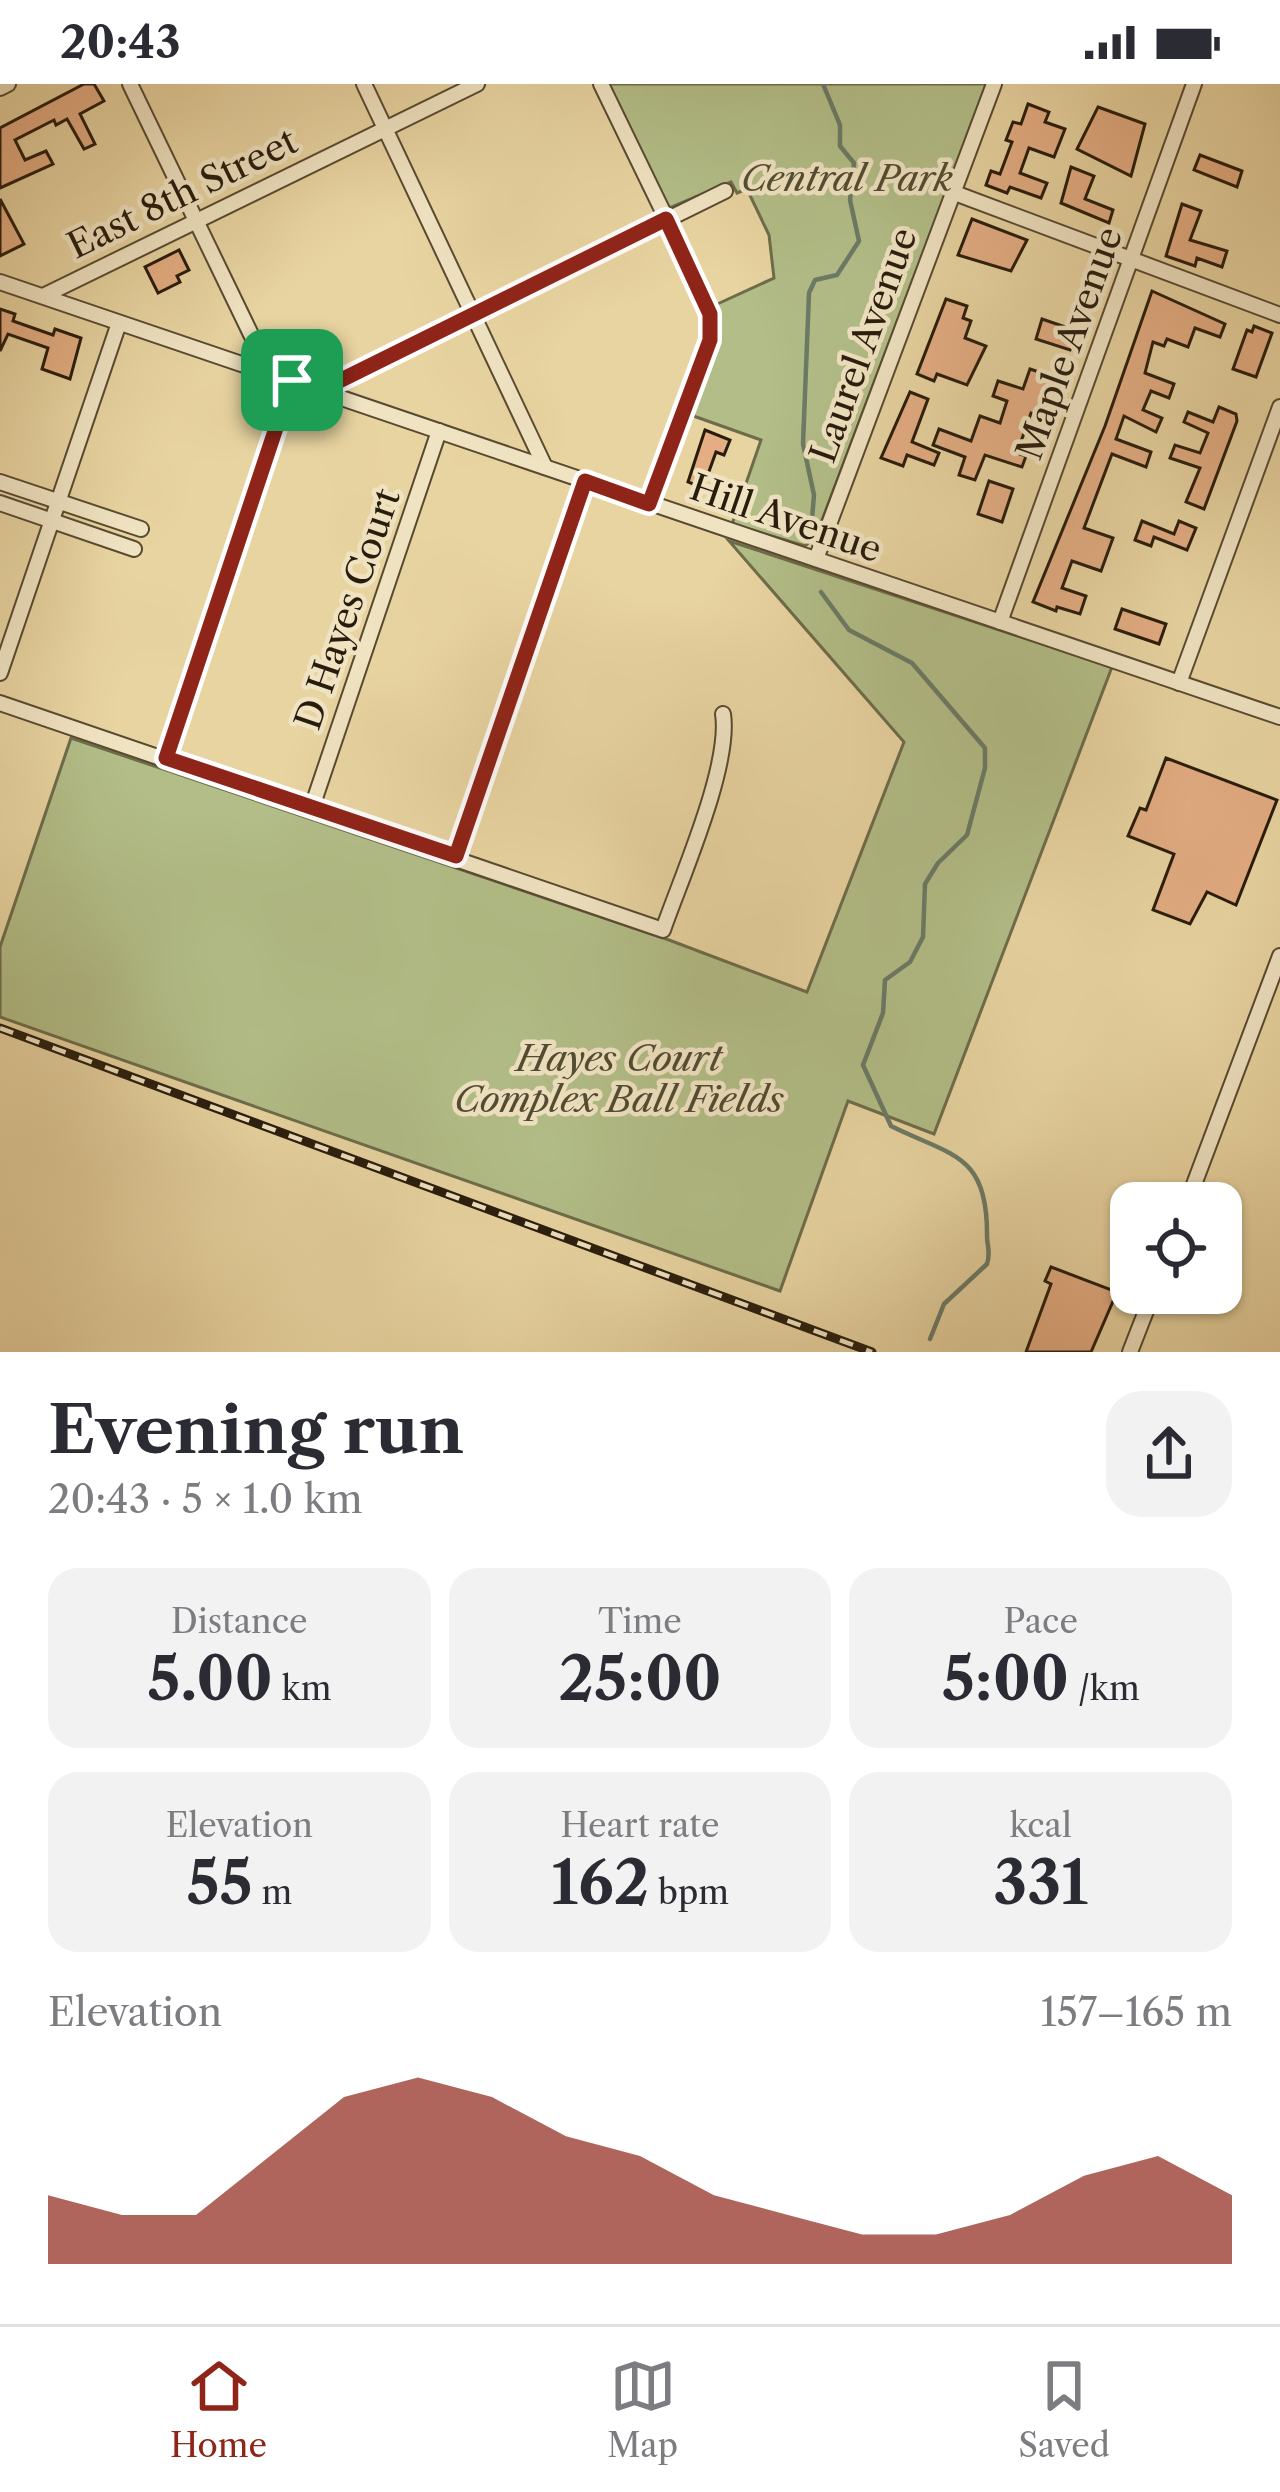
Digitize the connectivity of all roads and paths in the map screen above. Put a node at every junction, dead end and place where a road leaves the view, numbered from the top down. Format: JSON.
{"nodes":[{"id":1,"x":8,"y":84,"type":"edge"},
{"id":2,"x":130,"y":84,"type":"edge"},
{"id":3,"x":364,"y":84,"type":"edge"},
{"id":4,"x":477,"y":84,"type":"edge"},
{"id":5,"x":601,"y":84,"type":"edge"},
{"id":6,"x":994,"y":84,"type":"edge"},
{"id":7,"x":1194,"y":84,"type":"edge"},
{"id":8,"x":0,"y":88,"type":"edge"},
{"id":9,"x":385,"y":128,"type":"junction"},
{"id":10,"x":725,"y":191,"type":"dead end"},
{"id":11,"x":952,"y":192,"type":"junction"},
{"id":12,"x":666,"y":219,"type":"junction"},
{"id":13,"x":196,"y":220,"type":"junction"},
{"id":14,"x":1131,"y":260,"type":"junction"},
{"id":15,"x":0,"y":282,"type":"edge"},
{"id":16,"x":43,"y":296,"type":"junction"},
{"id":17,"x":473,"y":314,"type":"junction"},
{"id":18,"x":1280,"y":315,"type":"edge"},
{"id":19,"x":118,"y":322,"type":"junction"},
{"id":20,"x":263,"y":370,"type":"junction"},
{"id":21,"x":292,"y":380,"type":"junction"},
{"id":22,"x":321,"y":390,"type":"junction"},
{"id":23,"x":1280,"y":407,"type":"edge"},
{"id":24,"x":439,"y":431,"type":"junction"},
{"id":25,"x":545,"y":467,"type":"junction"},
{"id":26,"x":585,"y":481,"type":"junction"},
{"id":27,"x":0,"y":482,"type":"edge"},
{"id":28,"x":58,"y":502,"type":"junction"},
{"id":29,"x":0,"y":503,"type":"edge"},
{"id":30,"x":649,"y":504,"type":"junction"},
{"id":31,"x":52,"y":521,"type":"junction"},
{"id":32,"x":141,"y":530,"type":"dead end"},
{"id":33,"x":134,"y":549,"type":"dead end"},
{"id":34,"x":816,"y":559,"type":"junction"},
{"id":35,"x":1000,"y":622,"type":"junction"},
{"id":36,"x":0,"y":673,"type":"edge"},
{"id":37,"x":1179,"y":683,"type":"junction"},
{"id":38,"x":0,"y":703,"type":"edge"},
{"id":39,"x":723,"y":714,"type":"dead end"},
{"id":40,"x":1280,"y":717,"type":"edge"},
{"id":41,"x":166,"y":758,"type":"junction"},
{"id":42,"x":312,"y":807,"type":"junction"},
{"id":43,"x":456,"y":856,"type":"junction"},
{"id":44,"x":1280,"y":956,"type":"edge"},
{"id":45,"x":1194,"y":1182,"type":"edge"},
{"id":46,"x":1145,"y":1314,"type":"edge"},
{"id":47,"x":1130,"y":1352,"type":"edge"}],
"edges":[{"from":1,"to":8,"type":"street"},
{"from":2,"to":13,"type":"street"},
{"from":3,"to":9,"type":"street"},
{"from":4,"to":9,"type":"street","name":"East 8th Street"},
{"from":5,"to":12,"type":"street"},
{"from":6,"to":11,"type":"street","name":"Laurel Avenue"},
{"from":7,"to":14,"type":"street","name":"Maple Avenue"},
{"from":9,"to":13,"type":"street","name":"East 8th Street"},
{"from":9,"to":17,"type":"street"},
{"from":10,"to":12,"type":"street"},
{"from":11,"to":14,"type":"street"},
{"from":11,"to":34,"type":"street","name":"Laurel Avenue"},
{"from":12,"to":17,"type":"street"},
{"from":12,"to":30,"type":"street"},
{"from":13,"to":16,"type":"street","name":"East 8th Street"},
{"from":13,"to":20,"type":"street"},
{"from":14,"to":18,"type":"street"},
{"from":14,"to":35,"type":"street","name":"Maple Avenue"},
{"from":15,"to":16,"type":"street","name":"Hill Avenue"},
{"from":16,"to":19,"type":"street","name":"Hill Avenue"},
{"from":17,"to":22,"type":"street"},
{"from":17,"to":25,"type":"street"},
{"from":19,"to":20,"type":"street","name":"Hill Avenue"},
{"from":19,"to":28,"type":"street"},
{"from":20,"to":21,"type":"street","name":"Hill Avenue"},
{"from":21,"to":22,"type":"street","name":"Hill Avenue"},
{"from":21,"to":41,"type":"street"},
{"from":22,"to":24,"type":"street","name":"Hill Avenue"},
{"from":23,"to":37,"type":"street"},
{"from":24,"to":25,"type":"street","name":"Hill Avenue"},
{"from":24,"to":42,"type":"street","name":"D Hayes Court"},
{"from":25,"to":26,"type":"street","name":"Hill Avenue"},
{"from":26,"to":30,"type":"street","name":"Hill Avenue"},
{"from":26,"to":43,"type":"street"},
{"from":27,"to":28,"type":"street"},
{"from":28,"to":31,"type":"street"},
{"from":28,"to":32,"type":"street"},
{"from":29,"to":31,"type":"street"},
{"from":30,"to":34,"type":"street","name":"Hill Avenue"},
{"from":31,"to":33,"type":"street"},
{"from":31,"to":36,"type":"street"},
{"from":34,"to":35,"type":"street","name":"Hill Avenue"},
{"from":35,"to":37,"type":"street","name":"Hill Avenue"},
{"from":37,"to":40,"type":"street","name":"Hill Avenue"},
{"from":38,"to":41,"type":"street"},
{"from":39,"to":43,"type":"street"},
{"from":41,"to":42,"type":"street"},
{"from":42,"to":43,"type":"street"},
{"from":44,"to":45,"type":"street"},
{"from":46,"to":47,"type":"street"}]}
